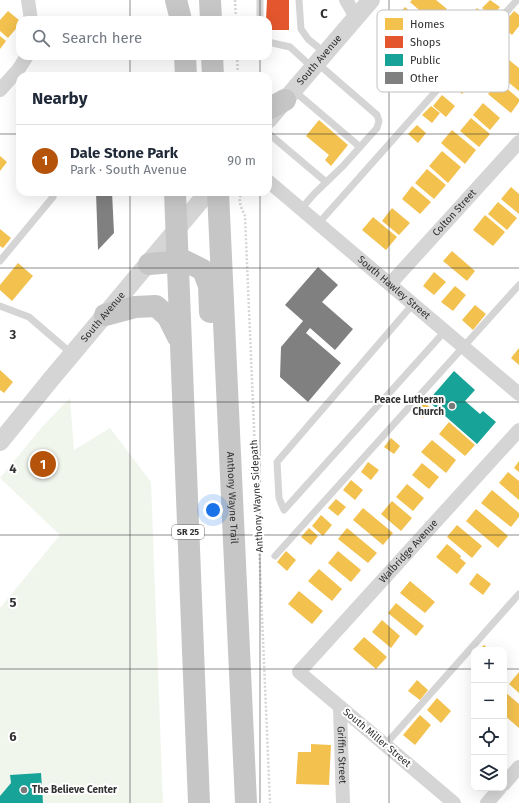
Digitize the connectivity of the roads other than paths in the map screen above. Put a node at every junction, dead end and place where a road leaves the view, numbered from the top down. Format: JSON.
{"nodes":[{"id":1,"x":28,"y":0,"type":"edge"},
{"id":2,"x":168,"y":0,"type":"edge"},
{"id":3,"x":176,"y":0,"type":"edge"},
{"id":4,"x":210,"y":0,"type":"edge"},
{"id":5,"x":260,"y":0,"type":"edge"},
{"id":6,"x":299,"y":0,"type":"edge"},
{"id":7,"x":346,"y":0,"type":"edge"},
{"id":8,"x":371,"y":0,"type":"edge"},
{"id":9,"x":517,"y":0,"type":"edge"},
{"id":10,"x":508,"y":10,"type":"edge"},
{"id":11,"x":31,"y":16,"type":"edge"},
{"id":12,"x":169,"y":16,"type":"edge"},
{"id":13,"x":180,"y":16,"type":"edge"},
{"id":14,"x":211,"y":16,"type":"edge"},
{"id":15,"x":260,"y":16,"type":"edge"},
{"id":16,"x":356,"y":17,"type":"junction"},
{"id":17,"x":272,"y":43,"type":"edge"},
{"id":18,"x":24,"y":60,"type":"edge"},
{"id":19,"x":171,"y":60,"type":"edge"},
{"id":20,"x":185,"y":60,"type":"edge"},
{"id":21,"x":212,"y":60,"type":"edge"},
{"id":22,"x":318,"y":61,"type":"junction"},
{"id":23,"x":16,"y":72,"type":"edge"},
{"id":24,"x":16,"y":72,"type":"edge"},
{"id":25,"x":172,"y":72,"type":"edge"},
{"id":26,"x":186,"y":72,"type":"edge"},
{"id":27,"x":213,"y":72,"type":"edge"},
{"id":28,"x":0,"y":90,"type":"edge"},
{"id":29,"x":435,"y":92,"type":"edge"},
{"id":30,"x":282,"y":100,"type":"edge"},
{"id":31,"x":272,"y":114,"type":"edge"},
{"id":32,"x":272,"y":136,"type":"edge"},
{"id":33,"x":519,"y":142,"type":"edge"},
{"id":34,"x":360,"y":147,"type":"junction"},
{"id":35,"x":326,"y":182,"type":"junction"},
{"id":36,"x":272,"y":184,"type":"edge"},
{"id":37,"x":175,"y":196,"type":"edge"},
{"id":38,"x":205,"y":196,"type":"edge"},
{"id":39,"x":218,"y":196,"type":"edge"},
{"id":40,"x":53,"y":197,"type":"dead end"},
{"id":41,"x":301,"y":209,"type":"junction"},
{"id":42,"x":318,"y":224,"type":"junction"},
{"id":43,"x":175,"y":232,"type":"junction"},
{"id":44,"x":0,"y":261,"type":"edge"},
{"id":45,"x":176,"y":261,"type":"junction"},
{"id":46,"x":149,"y":264,"type":"junction"},
{"id":47,"x":390,"y":284,"type":"junction"},
{"id":48,"x":519,"y":284,"type":"edge"},
{"id":49,"x":413,"y":304,"type":"junction"},
{"id":50,"x":0,"y":306,"type":"edge"},
{"id":51,"x":105,"y":315,"type":"junction"},
{"id":52,"x":445,"y":331,"type":"junction"},
{"id":53,"x":180,"y":340,"type":"junction"},
{"id":54,"x":463,"y":346,"type":"junction"},
{"id":55,"x":72,"y":354,"type":"junction"},
{"id":56,"x":519,"y":394,"type":"edge"},
{"id":57,"x":228,"y":412,"type":"junction"},
{"id":58,"x":519,"y":430,"type":"edge"},
{"id":59,"x":0,"y":442,"type":"edge"},
{"id":60,"x":275,"y":556,"type":"dead end"},
{"id":61,"x":519,"y":594,"type":"edge"},
{"id":62,"x":299,"y":672,"type":"joint"},
{"id":63,"x":340,"y":707,"type":"junction"},
{"id":64,"x":385,"y":745,"type":"junction"},
{"id":65,"x":519,"y":767,"type":"edge"},
{"id":66,"x":507,"y":781,"type":"edge"},
{"id":67,"x":497,"y":791,"type":"edge"},
{"id":68,"x":199,"y":803,"type":"edge"},
{"id":69,"x":246,"y":803,"type":"edge"},
{"id":70,"x":343,"y":803,"type":"edge"},
{"id":71,"x":454,"y":803,"type":"edge"},
{"id":72,"x":487,"y":803,"type":"edge"}],
"edges":[{"from":1,"to":11,"type":"street"},
{"from":2,"to":12,"type":"highway"},
{"from":3,"to":13,"type":"highway"},
{"from":4,"to":14,"type":"highway"},
{"from":5,"to":15,"type":"lane"},
{"from":6,"to":22,"type":"lane"},
{"from":7,"to":16,"type":"street"},
{"from":8,"to":16,"type":"street","name":"South Avenue"},
{"from":9,"to":10,"type":"lane"},
{"from":16,"to":22,"type":"street","name":"South Avenue"},
{"from":17,"to":22,"type":"lane"},
{"from":18,"to":24,"type":"street"},
{"from":19,"to":25,"type":"highway"},
{"from":20,"to":26,"type":"highway"},
{"from":21,"to":27,"type":"highway"},
{"from":22,"to":30,"type":"street","name":"South Avenue"},
{"from":22,"to":34,"type":"lane"},
{"from":23,"to":28,"type":"street"},
{"from":29,"to":42,"type":"lane"},
{"from":30,"to":31,"type":"street","name":"South Avenue"},
{"from":30,"to":34,"type":"lane"},
{"from":32,"to":35,"type":"lane"},
{"from":33,"to":47,"type":"street","name":"Colton Street"},
{"from":34,"to":35,"type":"lane"},
{"from":35,"to":41,"type":"lane"},
{"from":36,"to":41,"type":"street","name":"South Hawley Street"},
{"from":37,"to":43,"type":"highway","number":"SR 25"},
{"from":38,"to":43,"type":"street","name":"South Avenue"},
{"from":39,"to":57,"type":"highway","name":"Anthony Wayne Trail"},
{"from":40,"to":44,"type":"lane"},
{"from":41,"to":42,"type":"street","name":"South Hawley Street"},
{"from":42,"to":47,"type":"street","name":"South Hawley Street"},
{"from":43,"to":45,"type":"highway","number":"SR 25"},
{"from":43,"to":46,"type":"street","name":"South Avenue"},
{"from":45,"to":46,"type":"highway"},
{"from":45,"to":53,"type":"highway","number":"SR 25"},
{"from":45,"to":57,"type":"highway"},
{"from":46,"to":51,"type":"street","name":"South Avenue"},
{"from":47,"to":49,"type":"street","name":"South Hawley Street"},
{"from":48,"to":54,"type":"lane"},
{"from":49,"to":52,"type":"street","name":"South Hawley Street"},
{"from":49,"to":52,"type":"lane"},
{"from":50,"to":55,"type":"lane"},
{"from":51,"to":53,"type":"highway"},
{"from":51,"to":55,"type":"street","name":"South Avenue"},
{"from":52,"to":54,"type":"street","name":"South Hawley Street"},
{"from":53,"to":68,"type":"highway","number":"SR 25"},
{"from":54,"to":56,"type":"street","name":"South Hawley Street"},
{"from":54,"to":60,"type":"lane"},
{"from":55,"to":59,"type":"street","name":"South Avenue"},
{"from":57,"to":69,"type":"highway","name":"Anthony Wayne Trail"},
{"from":58,"to":62,"type":"street","name":"Walbridge Avenue"},
{"from":61,"to":64,"type":"lane"},
{"from":62,"to":63,"type":"street","name":"South Miller Street"},
{"from":63,"to":64,"type":"street","name":"South Miller Street"},
{"from":63,"to":70,"type":"street","name":"Griffin Street"},
{"from":64,"to":71,"type":"street","name":"South Miller Street"},
{"from":65,"to":66,"type":"street"},
{"from":67,"to":72,"type":"street"}]}
